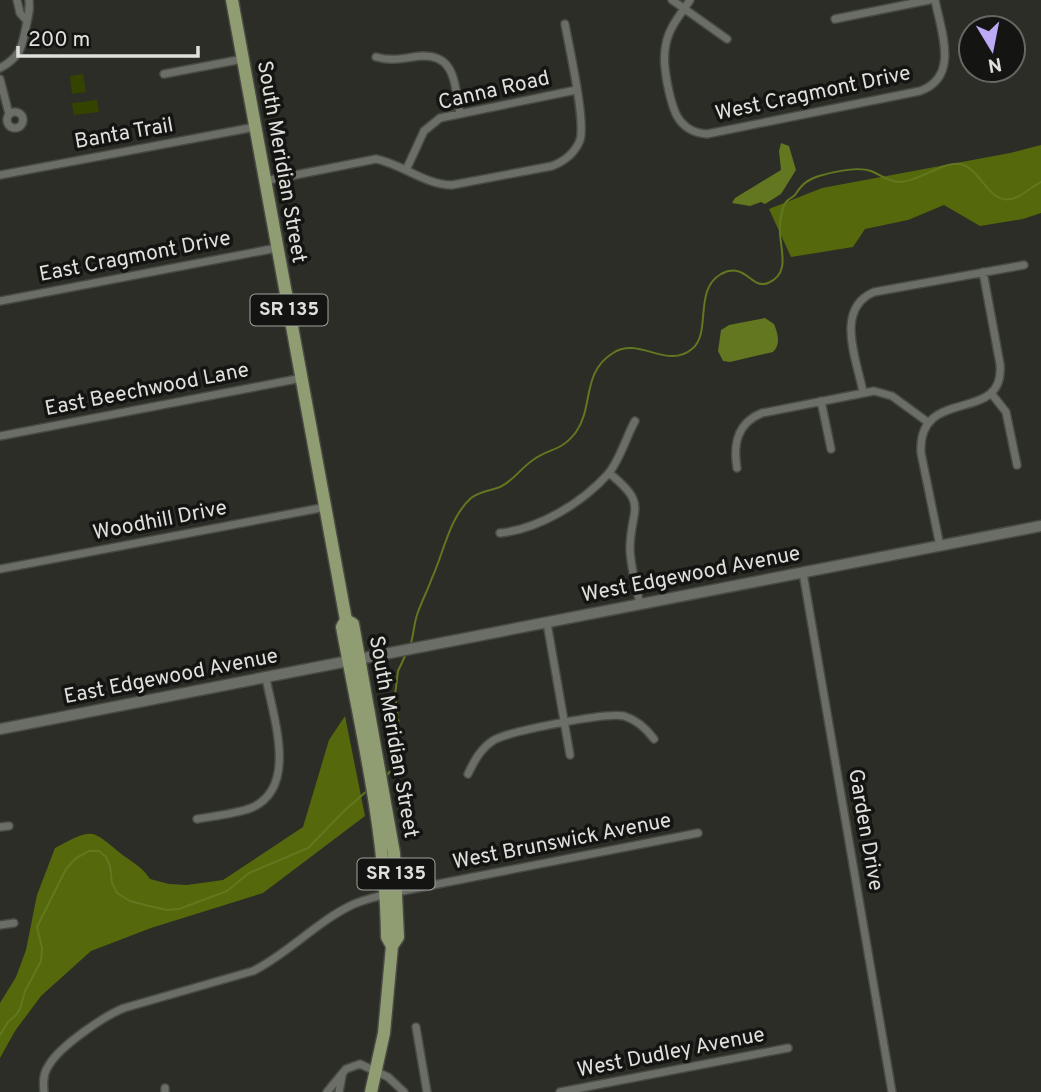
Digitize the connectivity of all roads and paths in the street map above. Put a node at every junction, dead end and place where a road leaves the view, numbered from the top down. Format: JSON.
{"nodes":[{"id":1,"x":17,"y":0,"type":"edge"},
{"id":2,"x":29,"y":0,"type":"edge"},
{"id":3,"x":232,"y":0,"type":"edge"},
{"id":4,"x":672,"y":0,"type":"edge"},
{"id":5,"x":690,"y":0,"type":"edge"},
{"id":6,"x":929,"y":0,"type":"edge"},
{"id":7,"x":935,"y":0,"type":"edge"},
{"id":8,"x":684,"y":9,"type":"junction"},
{"id":9,"x":835,"y":19,"type":"dead end"},
{"id":10,"x":27,"y":21,"type":"junction"},
{"id":11,"x":565,"y":24,"type":"dead end"},
{"id":12,"x":727,"y":39,"type":"dead end"},
{"id":13,"x":376,"y":57,"type":"dead end"},
{"id":14,"x":243,"y":59,"type":"junction"},
{"id":15,"x":0,"y":68,"type":"edge"},
{"id":16,"x":164,"y":74,"type":"dead end"},
{"id":17,"x":0,"y":79,"type":"edge"},
{"id":18,"x":576,"y":90,"type":"junction"},
{"id":19,"x":9,"y":114,"type":"dead end"},
{"id":20,"x":460,"y":114,"type":"junction"},
{"id":21,"x":255,"y":127,"type":"junction"},
{"id":22,"x":406,"y":170,"type":"junction"},
{"id":23,"x":0,"y":174,"type":"edge"},
{"id":24,"x":265,"y":181,"type":"junction"},
{"id":25,"x":278,"y":248,"type":"junction"},
{"id":26,"x":1024,"y":265,"type":"dead end"},
{"id":27,"x":983,"y":272,"type":"junction"},
{"id":28,"x":0,"y":301,"type":"edge"},
{"id":29,"x":302,"y":378,"type":"junction"},
{"id":30,"x":863,"y":392,"type":"junction"},
{"id":31,"x":991,"y":393,"type":"junction"},
{"id":32,"x":821,"y":401,"type":"junction"},
{"id":33,"x":635,"y":421,"type":"dead end"},
{"id":34,"x":929,"y":423,"type":"junction"},
{"id":35,"x":0,"y":436,"type":"edge"},
{"id":36,"x":831,"y":449,"type":"dead end"},
{"id":37,"x":1017,"y":465,"type":"dead end"},
{"id":38,"x":737,"y":468,"type":"dead end"},
{"id":39,"x":609,"y":473,"type":"junction"},
{"id":40,"x":326,"y":507,"type":"junction"},
{"id":41,"x":1041,"y":526,"type":"edge"},
{"id":42,"x":500,"y":533,"type":"dead end"},
{"id":43,"x":940,"y":546,"type":"junction"},
{"id":44,"x":0,"y":569,"type":"edge"},
{"id":45,"x":803,"y":573,"type":"junction"},
{"id":46,"x":640,"y":604,"type":"junction"},
{"id":47,"x":547,"y":623,"type":"junction"},
{"id":48,"x":354,"y":661,"type":"junction"},
{"id":49,"x":267,"y":678,"type":"junction"},
{"id":50,"x":565,"y":724,"type":"junction"},
{"id":51,"x":0,"y":729,"type":"edge"},
{"id":52,"x":654,"y":739,"type":"dead end"},
{"id":53,"x":570,"y":755,"type":"dead end"},
{"id":54,"x":468,"y":774,"type":"dead end"},
{"id":55,"x":197,"y":819,"type":"dead end"},
{"id":56,"x":698,"y":833,"type":"dead end"},
{"id":57,"x":392,"y":893,"type":"junction"},
{"id":58,"x":14,"y":923,"type":"dead end"},
{"id":59,"x":0,"y":926,"type":"edge"},
{"id":60,"x":416,"y":1027,"type":"dead end"},
{"id":61,"x":788,"y":1048,"type":"dead end"},
{"id":62,"x":376,"y":1070,"type":"junction"},
{"id":63,"x":343,"y":1072,"type":"junction"},
{"id":64,"x":44,"y":1092,"type":"edge"},
{"id":65,"x":327,"y":1092,"type":"edge"},
{"id":66,"x":339,"y":1092,"type":"edge"},
{"id":67,"x":371,"y":1092,"type":"edge"},
{"id":68,"x":404,"y":1092,"type":"edge"},
{"id":69,"x":427,"y":1092,"type":"edge"},
{"id":70,"x":560,"y":1092,"type":"edge"},
{"id":71,"x":892,"y":1092,"type":"edge"}],
"edges":[{"from":1,"to":10,"type":"street"},
{"from":2,"to":10,"type":"street"},
{"from":3,"to":14,"type":"main road","name":"South Meridian Street","number":"SR 135"},
{"from":4,"to":8,"type":"street"},
{"from":5,"to":8,"type":"street"},
{"from":6,"to":9,"type":"street"},
{"from":7,"to":8,"type":"street","name":"West Cragmont Drive"},
{"from":8,"to":12,"type":"street"},
{"from":10,"to":15,"type":"street"},
{"from":11,"to":18,"type":"street"},
{"from":13,"to":20,"type":"street"},
{"from":14,"to":16,"type":"street"},
{"from":14,"to":21,"type":"main road","name":"South Meridian Street","number":"SR 135"},
{"from":17,"to":19,"type":"street"},
{"from":18,"to":20,"type":"street","name":"Canna Road"},
{"from":18,"to":22,"type":"street"},
{"from":20,"to":22,"type":"street","name":"Canna Road"},
{"from":21,"to":23,"type":"street","name":"Banta Trail"},
{"from":21,"to":24,"type":"main road","name":"South Meridian Street","number":"SR 135"},
{"from":22,"to":24,"type":"street"},
{"from":24,"to":25,"type":"main road","name":"South Meridian Street","number":"SR 135"},
{"from":25,"to":28,"type":"street","name":"East Cragmont Drive"},
{"from":25,"to":29,"type":"main road","name":"South Meridian Street","number":"SR 135"},
{"from":26,"to":27,"type":"street"},
{"from":27,"to":30,"type":"street"},
{"from":27,"to":31,"type":"street"},
{"from":29,"to":35,"type":"street","name":"East Beechwood Lane"},
{"from":29,"to":40,"type":"main road","name":"South Meridian Street","number":"SR 135"},
{"from":30,"to":32,"type":"street"},
{"from":30,"to":34,"type":"street"},
{"from":31,"to":34,"type":"street"},
{"from":31,"to":37,"type":"street"},
{"from":32,"to":36,"type":"street"},
{"from":32,"to":38,"type":"street"},
{"from":33,"to":39,"type":"street"},
{"from":34,"to":43,"type":"street"},
{"from":39,"to":42,"type":"street"},
{"from":39,"to":46,"type":"street"},
{"from":40,"to":44,"type":"street","name":"Woodhill Drive"},
{"from":40,"to":48,"type":"main road","name":"South Meridian Street","number":"SR 135"},
{"from":41,"to":43,"type":"main road","name":"West Edgewood Avenue"},
{"from":43,"to":45,"type":"main road","name":"West Edgewood Avenue"},
{"from":45,"to":46,"type":"main road","name":"West Edgewood Avenue"},
{"from":45,"to":71,"type":"street","name":"Garden Drive"},
{"from":46,"to":47,"type":"main road","name":"West Edgewood Avenue"},
{"from":47,"to":48,"type":"main road","name":"West Edgewood Avenue"},
{"from":47,"to":50,"type":"street"},
{"from":48,"to":49,"type":"main road","name":"East Edgewood Avenue"},
{"from":48,"to":57,"type":"main road","name":"South Meridian Street","number":"SR 135"},
{"from":49,"to":51,"type":"main road","name":"East Edgewood Avenue"},
{"from":49,"to":55,"type":"street"},
{"from":50,"to":52,"type":"street"},
{"from":50,"to":53,"type":"street"},
{"from":50,"to":54,"type":"street"},
{"from":56,"to":57,"type":"street","name":"West Brunswick Avenue"},
{"from":57,"to":62,"type":"main road","name":"South Meridian Street","number":"SR 135"},
{"from":57,"to":64,"type":"street","name":"West Brunswick Avenue"},
{"from":58,"to":59,"type":"street"},
{"from":60,"to":69,"type":"street"},
{"from":61,"to":70,"type":"street","name":"West Dudley Avenue"},
{"from":62,"to":63,"type":"street"},
{"from":62,"to":67,"type":"main road","name":"South Meridian Street","number":"SR 135"},
{"from":62,"to":68,"type":"street"},
{"from":63,"to":65,"type":"street"},
{"from":63,"to":66,"type":"street"}]}
